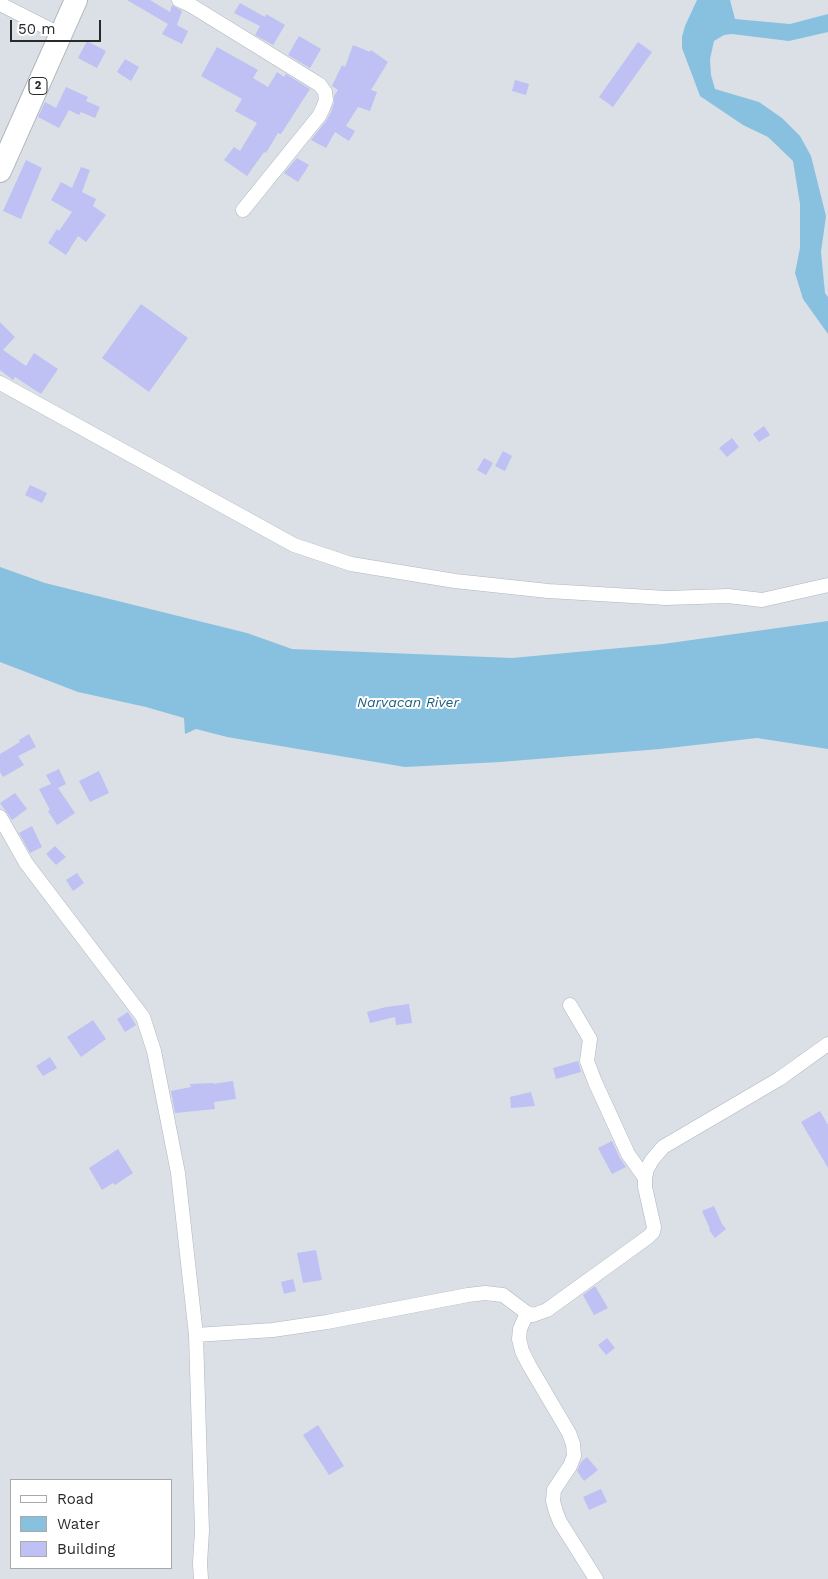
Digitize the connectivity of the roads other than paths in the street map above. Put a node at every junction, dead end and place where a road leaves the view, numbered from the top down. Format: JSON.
{"nodes":[{"id":1,"x":76,"y":0,"type":"edge"},
{"id":2,"x":179,"y":0,"type":"edge"},
{"id":3,"x":0,"y":4,"type":"edge"},
{"id":4,"x":61,"y":35,"type":"junction"},
{"id":5,"x":0,"y":172,"type":"edge"},
{"id":6,"x":243,"y":210,"type":"dead end"},
{"id":7,"x":0,"y":383,"type":"edge"},
{"id":8,"x":828,"y":585,"type":"edge"},
{"id":9,"x":0,"y":817,"type":"edge"},
{"id":10,"x":570,"y":1005,"type":"dead end"},
{"id":11,"x":828,"y":1044,"type":"edge"},
{"id":12,"x":645,"y":1178,"type":"junction"},
{"id":13,"x":527,"y":1313,"type":"junction"},
{"id":14,"x":196,"y":1335,"type":"junction"},
{"id":15,"x":201,"y":1579,"type":"edge"},
{"id":16,"x":596,"y":1579,"type":"edge"}],
"edges":[{"from":1,"to":4,"type":"highway","number":"2"},
{"from":2,"to":6,"type":"street"},
{"from":3,"to":4,"type":"street"},
{"from":4,"to":5,"type":"highway","number":"2"},
{"from":7,"to":8,"type":"street"},
{"from":9,"to":14,"type":"street"},
{"from":10,"to":12,"type":"street"},
{"from":11,"to":12,"type":"street"},
{"from":12,"to":13,"type":"street"},
{"from":13,"to":14,"type":"street"},
{"from":13,"to":16,"type":"street"},
{"from":14,"to":15,"type":"street"}]}
